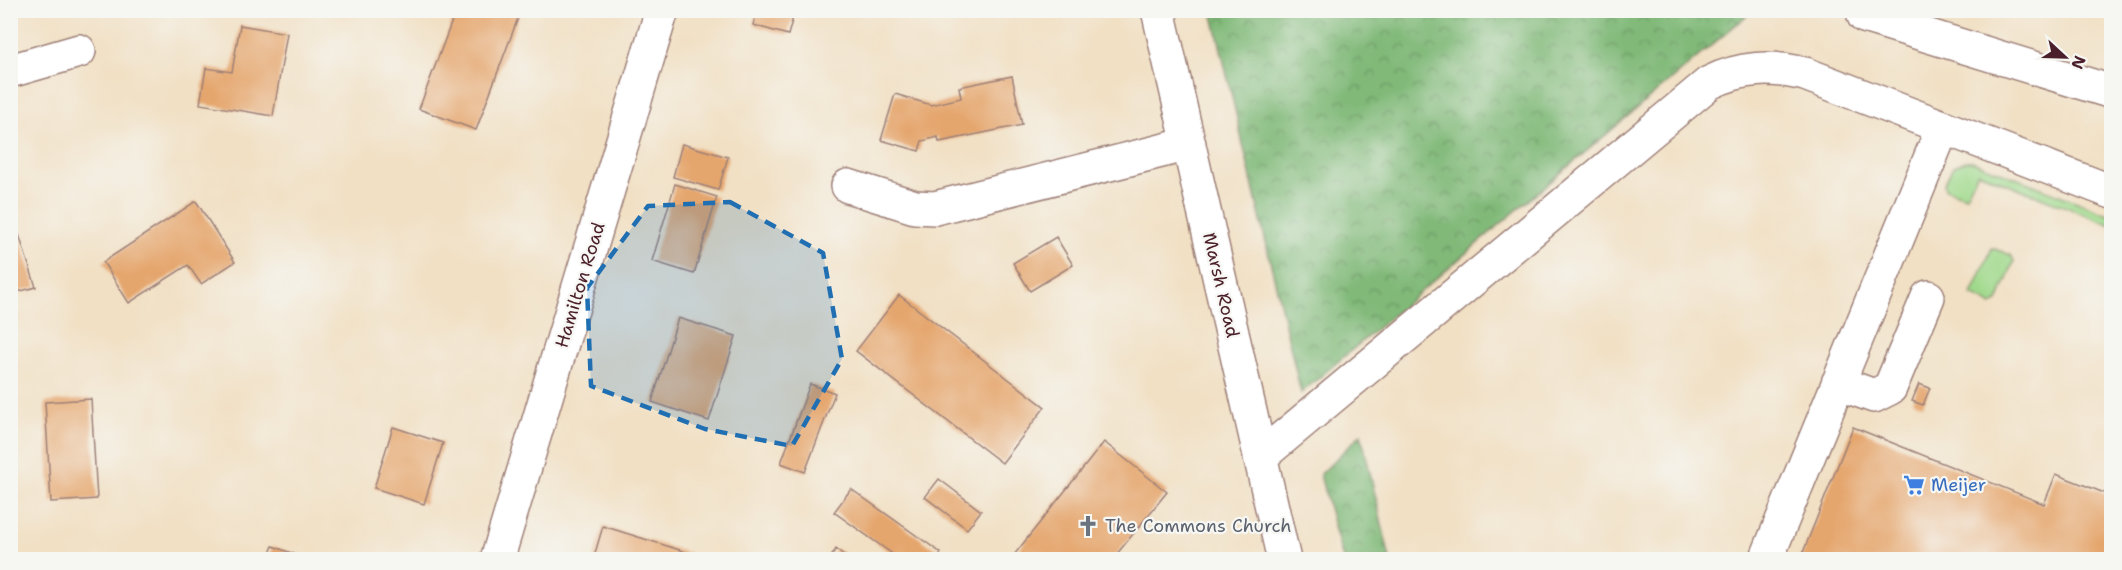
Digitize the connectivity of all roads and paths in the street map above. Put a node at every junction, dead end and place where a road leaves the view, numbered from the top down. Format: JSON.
{"nodes":[{"id":1,"x":662,"y":10,"type":"edge"},
{"id":2,"x":1158,"y":10,"type":"edge"},
{"id":3,"x":1867,"y":10,"type":"edge"},
{"id":4,"x":79,"y":51,"type":"dead end"},
{"id":5,"x":10,"y":71,"type":"edge"},
{"id":6,"x":2112,"y":92,"type":"edge"},
{"id":7,"x":1943,"y":127,"type":"junction"},
{"id":8,"x":1189,"y":144,"type":"junction"},
{"id":9,"x":848,"y":186,"type":"dead end"},
{"id":10,"x":2112,"y":192,"type":"edge"},
{"id":11,"x":1928,"y":297,"type":"dead end"},
{"id":12,"x":1838,"y":383,"type":"junction"},
{"id":13,"x":1260,"y":457,"type":"junction"},
{"id":14,"x":497,"y":560,"type":"edge"},
{"id":15,"x":1284,"y":560,"type":"edge"},
{"id":16,"x":1766,"y":560,"type":"edge"}],
"edges":[{"from":1,"to":14,"type":"street","name":"Hamilton Road"},
{"from":2,"to":8,"type":"street","name":"Marsh Road"},
{"from":3,"to":6,"type":"street"},
{"from":4,"to":5,"type":"street"},
{"from":7,"to":10,"type":"street"},
{"from":7,"to":12,"type":"street"},
{"from":7,"to":13,"type":"street"},
{"from":8,"to":9,"type":"street"},
{"from":8,"to":13,"type":"street","name":"Marsh Road"},
{"from":11,"to":12,"type":"street"},
{"from":12,"to":16,"type":"street"},
{"from":13,"to":15,"type":"street","name":"Marsh Road"}]}
